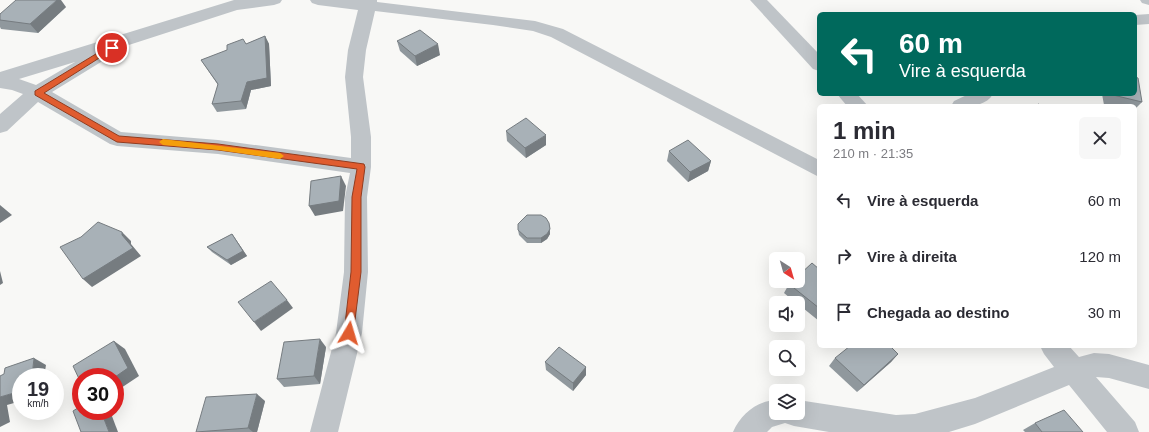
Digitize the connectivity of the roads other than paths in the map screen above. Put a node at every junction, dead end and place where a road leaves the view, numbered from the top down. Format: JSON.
{"nodes":[{"id":1,"x":251,"y":0,"type":"edge"},
{"id":2,"x":274,"y":0,"type":"edge"},
{"id":3,"x":318,"y":0,"type":"edge"},
{"id":4,"x":758,"y":0,"type":"edge"},
{"id":5,"x":368,"y":2,"type":"edge"},
{"id":6,"x":234,"y":6,"type":"junction"},
{"id":7,"x":1149,"y":19,"type":"edge"},
{"id":8,"x":1137,"y":20,"type":"edge"},
{"id":9,"x":124,"y":40,"type":"junction"},
{"id":10,"x":817,"y":63,"type":"edge"},
{"id":11,"x":0,"y":78,"type":"edge"},
{"id":12,"x":0,"y":82,"type":"edge"},
{"id":13,"x":38,"y":93,"type":"junction"},
{"id":14,"x":848,"y":96,"type":"edge"},
{"id":15,"x":980,"y":96,"type":"edge"},
{"id":16,"x":856,"y":104,"type":"edge"},
{"id":17,"x":965,"y":104,"type":"edge"},
{"id":18,"x":0,"y":126,"type":"edge"},
{"id":19,"x":361,"y":167,"type":"junction"},
{"id":20,"x":817,"y":167,"type":"edge"},
{"id":21,"x":1055,"y":348,"type":"edge"},
{"id":22,"x":1074,"y":371,"type":"junction"},
{"id":23,"x":1149,"y":377,"type":"edge"},
{"id":24,"x":769,"y":414,"type":"edge"},
{"id":25,"x":805,"y":415,"type":"edge"},
{"id":26,"x":324,"y":432,"type":"edge"},
{"id":27,"x":747,"y":432,"type":"edge"},
{"id":28,"x":1125,"y":432,"type":"edge"}],
"edges":[{"from":1,"to":6,"type":"street"},
{"from":2,"to":6,"type":"street"},
{"from":3,"to":5,"type":"street"},
{"from":4,"to":10,"type":"street"},
{"from":5,"to":19,"type":"street"},
{"from":5,"to":20,"type":"street"},
{"from":6,"to":9,"type":"street"},
{"from":7,"to":8,"type":"street"},
{"from":9,"to":11,"type":"street"},
{"from":9,"to":13,"type":"street"},
{"from":12,"to":13,"type":"street"},
{"from":13,"to":18,"type":"street"},
{"from":13,"to":19,"type":"street"},
{"from":14,"to":16,"type":"street"},
{"from":15,"to":17,"type":"street"},
{"from":19,"to":26,"type":"street"},
{"from":21,"to":22,"type":"street"},
{"from":22,"to":23,"type":"street"},
{"from":22,"to":25,"type":"street"},
{"from":22,"to":28,"type":"street"},
{"from":24,"to":27,"type":"street"}]}
